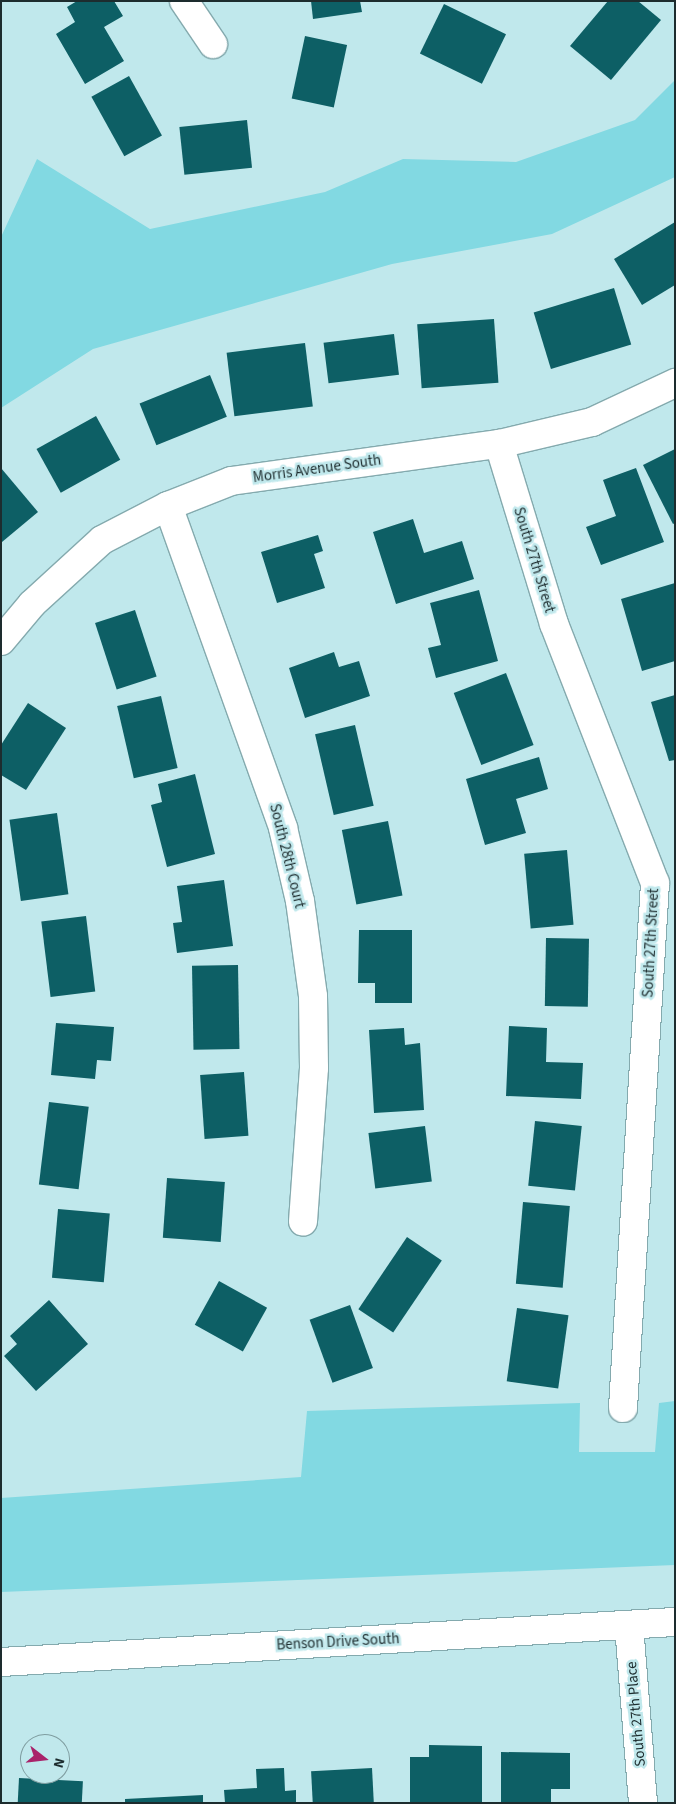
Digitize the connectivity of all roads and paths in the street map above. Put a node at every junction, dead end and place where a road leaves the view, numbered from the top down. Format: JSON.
{"nodes":[{"id":1,"x":184,"y":1,"type":"edge"},
{"id":2,"x":213,"y":44,"type":"dead end"},
{"id":3,"x":675,"y":383,"type":"edge"},
{"id":4,"x":499,"y":444,"type":"junction"},
{"id":5,"x":168,"y":506,"type":"junction"},
{"id":6,"x":1,"y":641,"type":"edge"},
{"id":7,"x":665,"y":882,"type":"edge"},
{"id":8,"x":302,"y":1222,"type":"dead end"},
{"id":9,"x":623,"y":1408,"type":"dead end"},
{"id":10,"x":675,"y":1622,"type":"edge"},
{"id":11,"x":629,"y":1625,"type":"junction"},
{"id":12,"x":1,"y":1662,"type":"edge"},
{"id":13,"x":643,"y":1803,"type":"edge"}],
"edges":[{"from":1,"to":2,"type":"street"},
{"from":3,"to":4,"type":"street","name":"Morris Avenue South"},
{"from":4,"to":5,"type":"street","name":"Morris Avenue South"},
{"from":4,"to":7,"type":"street","name":"South 27th Street"},
{"from":5,"to":6,"type":"street","name":"Morris Avenue South"},
{"from":5,"to":8,"type":"street","name":"South 28th Court"},
{"from":7,"to":9,"type":"street","name":"South 27th Street"},
{"from":10,"to":11,"type":"street","name":"Benson Drive South"},
{"from":11,"to":12,"type":"street","name":"Benson Drive South"},
{"from":11,"to":13,"type":"street","name":"South 27th Place"}]}
